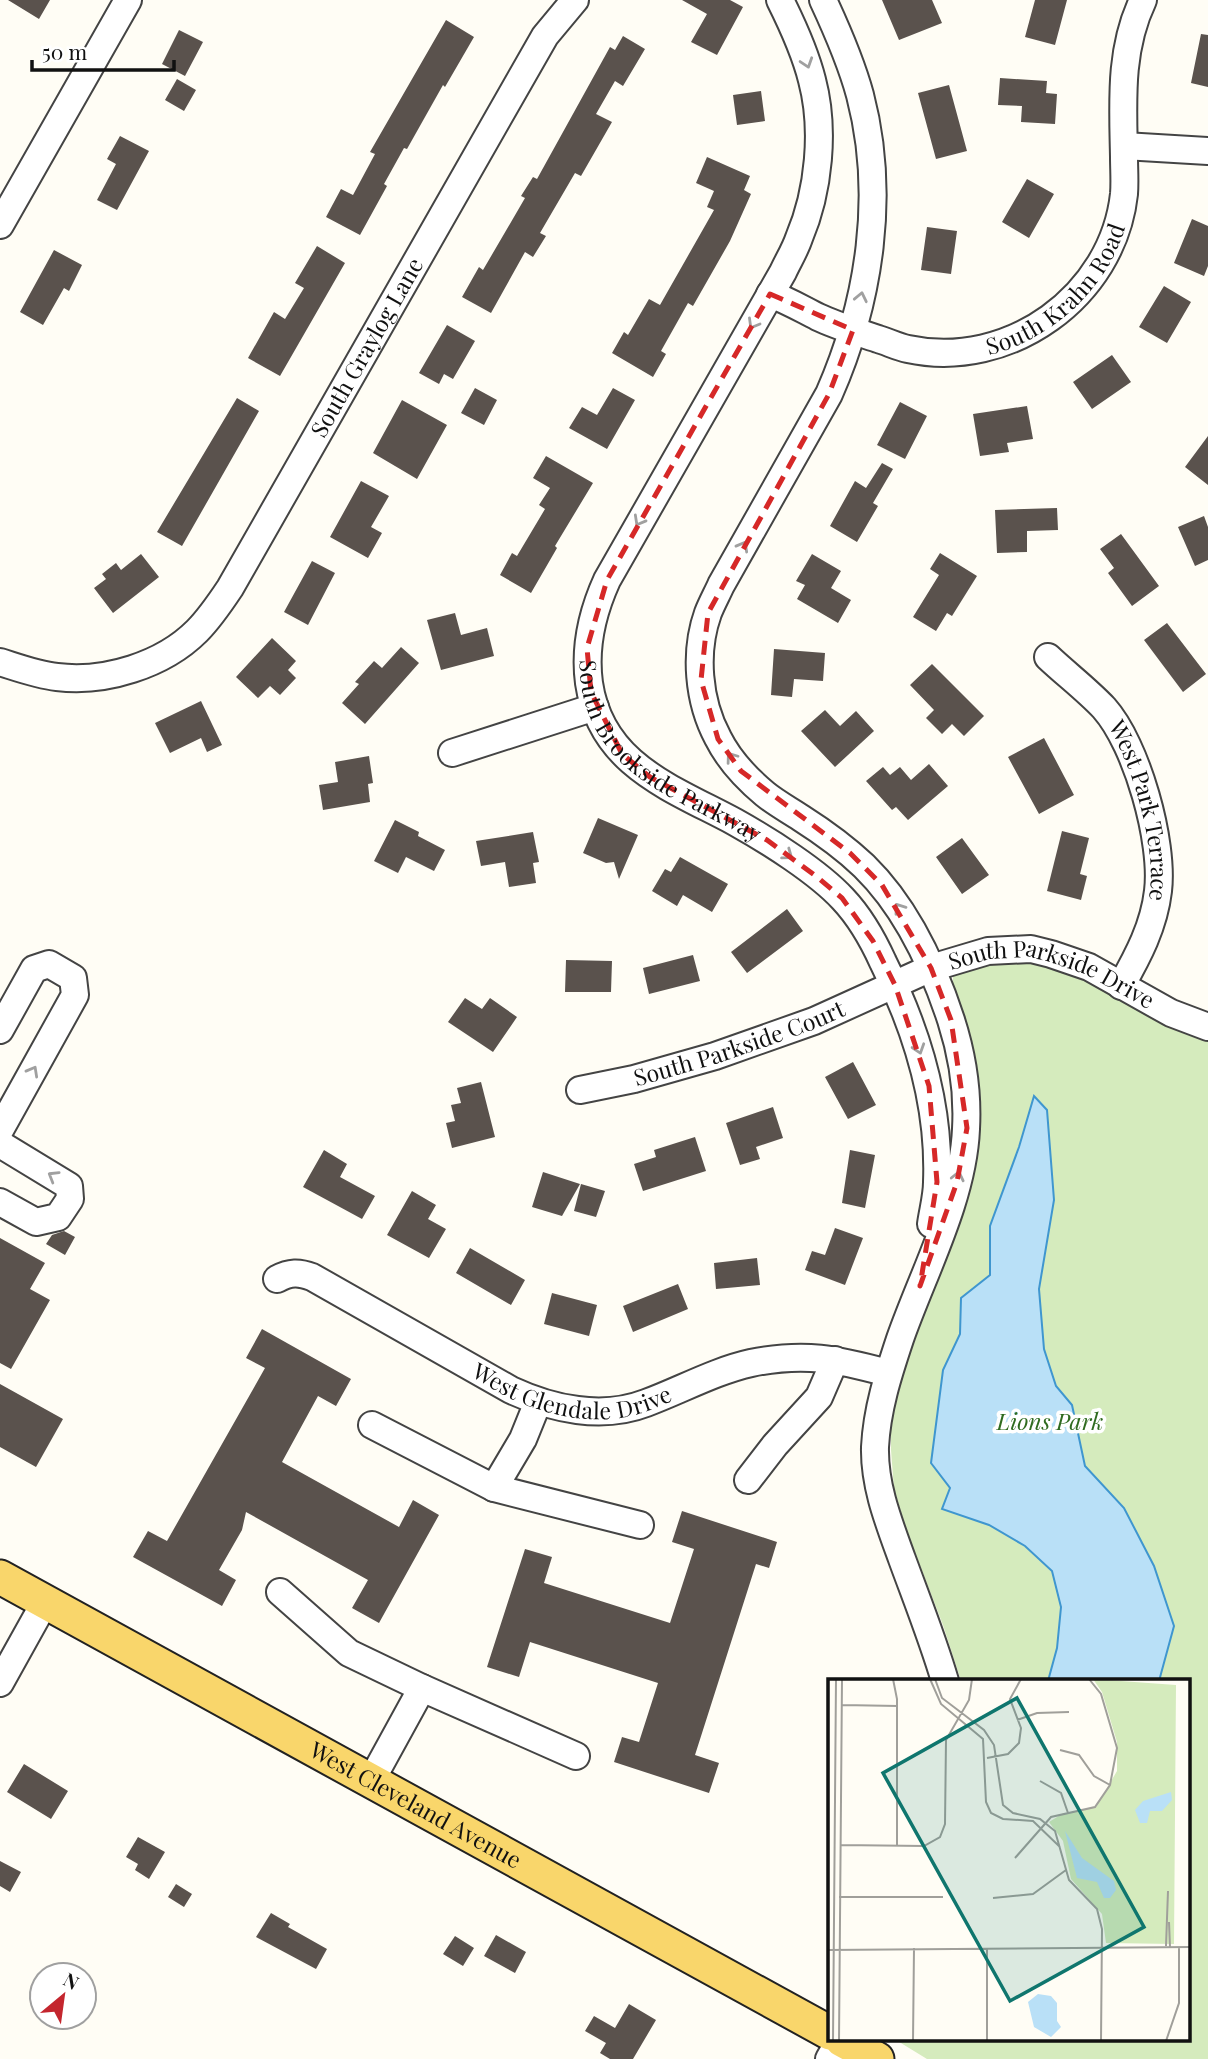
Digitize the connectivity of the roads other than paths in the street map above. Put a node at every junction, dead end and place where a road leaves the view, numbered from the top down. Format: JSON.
{"nodes":[{"id":1,"x":128,"y":0,"type":"edge"},
{"id":2,"x":575,"y":0,"type":"edge"},
{"id":3,"x":780,"y":0,"type":"edge"},
{"id":4,"x":822,"y":0,"type":"edge"},
{"id":5,"x":1143,"y":0,"type":"edge"},
{"id":6,"x":1124,"y":146,"type":"junction"},
{"id":7,"x":1208,"y":151,"type":"edge"},
{"id":8,"x":0,"y":225,"type":"edge"},
{"id":9,"x":770,"y":294,"type":"junction"},
{"id":10,"x":853,"y":330,"type":"junction"},
{"id":11,"x":1048,"y":657,"type":"dead end"},
{"id":12,"x":0,"y":662,"type":"edge"},
{"id":13,"x":595,"y":707,"type":"junction"},
{"id":14,"x":452,"y":754,"type":"dead end"},
{"id":15,"x":931,"y":968,"type":"junction"},
{"id":16,"x":895,"y":985,"type":"junction"},
{"id":17,"x":1121,"y":986,"type":"junction"},
{"id":18,"x":1208,"y":1027,"type":"edge"},
{"id":19,"x":0,"y":1030,"type":"edge"},
{"id":20,"x":580,"y":1090,"type":"dead end"},
{"id":21,"x":0,"y":1130,"type":"edge"},
{"id":22,"x":0,"y":1144,"type":"edge"},
{"id":23,"x":0,"y":1202,"type":"edge"},
{"id":24,"x":277,"y":1279,"type":"dead end"},
{"id":25,"x":920,"y":1286,"type":"junction"},
{"id":26,"x":835,"y":1360,"type":"junction"},
{"id":27,"x":888,"y":1373,"type":"junction"},
{"id":28,"x":538,"y":1402,"type":"junction"},
{"id":29,"x":372,"y":1425,"type":"dead end"},
{"id":30,"x":748,"y":1480,"type":"dead end"},
{"id":31,"x":494,"y":1488,"type":"junction"},
{"id":32,"x":640,"y":1525,"type":"dead end"},
{"id":33,"x":0,"y":1577,"type":"edge"},
{"id":34,"x":280,"y":1592,"type":"dead end"},
{"id":35,"x":45,"y":1602,"type":"junction"},
{"id":36,"x":944,"y":1679,"type":"edge"},
{"id":37,"x":0,"y":1683,"type":"edge"},
{"id":38,"x":422,"y":1688,"type":"junction"},
{"id":39,"x":576,"y":1756,"type":"dead end"},
{"id":40,"x":371,"y":1781,"type":"junction"},
{"id":41,"x":828,"y":2032,"type":"edge"},
{"id":42,"x":840,"y":2042,"type":"edge"},
{"id":43,"x":845,"y":2042,"type":"edge"},
{"id":44,"x":829,"y":2059,"type":"edge"},
{"id":45,"x":877,"y":2059,"type":"edge"}],
"edges":[{"from":1,"to":8,"type":"street"},
{"from":2,"to":12,"type":"street","name":"South Graylog Lane"},
{"from":3,"to":9,"type":"street","name":"South Brookside Parkway","one_way":true},
{"from":10,"to":4,"type":"street","name":"South Brookside Parkway","one_way":true},
{"from":5,"to":6,"type":"street","name":"South Krahn Road"},
{"from":6,"to":7,"type":"street"},
{"from":6,"to":10,"type":"street","name":"South Krahn Road"},
{"from":9,"to":10,"type":"street","name":"South Krahn Road"},
{"from":9,"to":13,"type":"street","name":"South Brookside Parkway","one_way":true},
{"from":15,"to":10,"type":"street","name":"South Brookside Parkway","one_way":true},
{"from":11,"to":17,"type":"street","name":"West Park Terrace"},
{"from":13,"to":14,"type":"street"},
{"from":13,"to":16,"type":"street","name":"South Brookside Parkway","one_way":true},
{"from":15,"to":16,"type":"street","name":"South Parkside Drive"},
{"from":15,"to":17,"type":"street","name":"South Parkside Drive"},
{"from":25,"to":15,"type":"street","name":"South Brookside Parkway","one_way":true},
{"from":16,"to":20,"type":"street","name":"South Parkside Court"},
{"from":16,"to":25,"type":"street","name":"South Brookside Parkway","one_way":true},
{"from":17,"to":18,"type":"street","name":"South Parkside Drive"},
{"from":21,"to":19,"type":"street","one_way":true},
{"from":23,"to":22,"type":"street","one_way":true},
{"from":24,"to":28,"type":"street","name":"West Glendale Drive"},
{"from":25,"to":27,"type":"street","name":"South Brookside Parkway"},
{"from":26,"to":27,"type":"street","name":"West Glendale Drive"},
{"from":26,"to":28,"type":"street","name":"West Glendale Drive"},
{"from":26,"to":30,"type":"street"},
{"from":27,"to":36,"type":"street","name":"South Brookside Parkway"},
{"from":28,"to":31,"type":"street"},
{"from":29,"to":31,"type":"street"},
{"from":31,"to":32,"type":"street"},
{"from":33,"to":35,"type":"main road","name":"West Cleveland Avenue"},
{"from":34,"to":38,"type":"street"},
{"from":35,"to":37,"type":"street"},
{"from":35,"to":40,"type":"main road","name":"West Cleveland Avenue"},
{"from":38,"to":39,"type":"street"},
{"from":38,"to":40,"type":"street"},
{"from":40,"to":41,"type":"main road","name":"West Cleveland Avenue"},
{"from":42,"to":44,"type":"street"},
{"from":43,"to":45,"type":"main road"}]}
